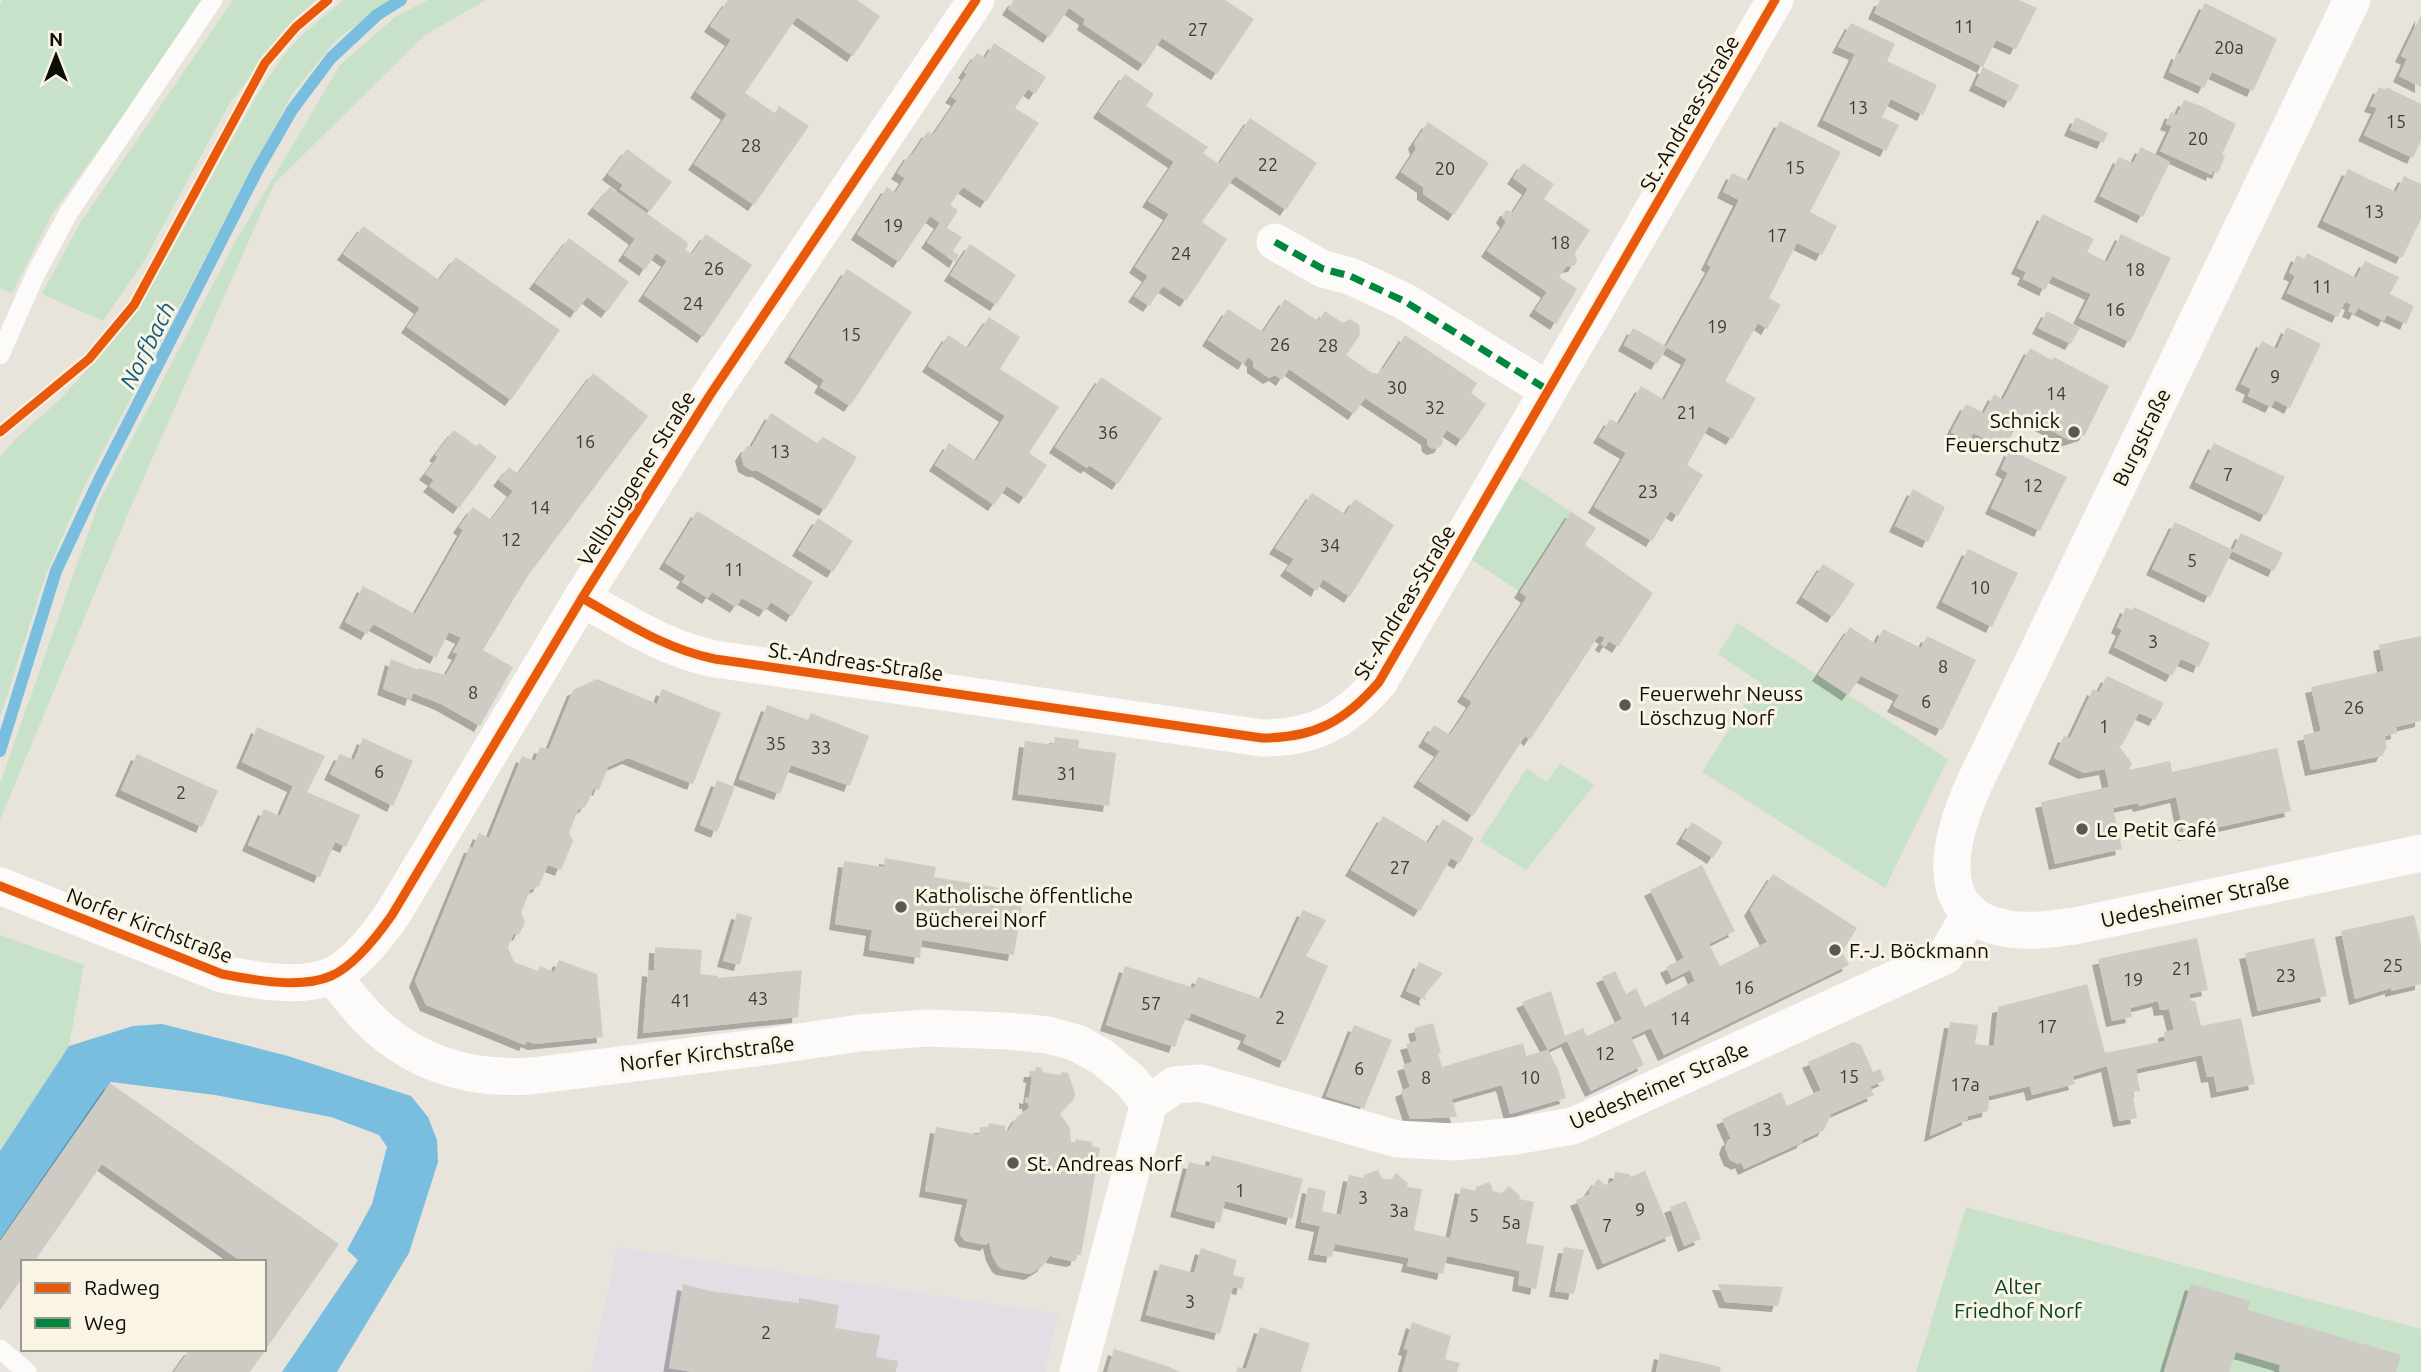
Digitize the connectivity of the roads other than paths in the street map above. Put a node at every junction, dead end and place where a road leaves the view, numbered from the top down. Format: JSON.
{"nodes":[{"id":1,"x":213,"y":0,"type":"edge"},
{"id":2,"x":976,"y":0,"type":"edge"},
{"id":3,"x":1775,"y":0,"type":"edge"},
{"id":4,"x":2352,"y":0,"type":"edge"},
{"id":5,"x":1276,"y":242,"type":"dead end"},
{"id":6,"x":0,"y":355,"type":"edge"},
{"id":7,"x":1548,"y":390,"type":"junction"},
{"id":8,"x":582,"y":597,"type":"junction"},
{"id":9,"x":2421,"y":852,"type":"edge"},
{"id":10,"x":0,"y":886,"type":"edge"},
{"id":11,"x":1971,"y":912,"type":"junction"},
{"id":12,"x":332,"y":976,"type":"junction"},
{"id":13,"x":1149,"y":1103,"type":"junction"},
{"id":14,"x":0,"y":1349,"type":"edge"},
{"id":15,"x":27,"y":1372,"type":"edge"},
{"id":16,"x":1078,"y":1372,"type":"edge"}],
"edges":[{"from":1,"to":6,"type":"lane"},
{"from":2,"to":8,"type":"street","name":"Vellbrüggener Straße"},
{"from":3,"to":7,"type":"street","name":"St.-Andreas-Straße"},
{"from":4,"to":11,"type":"street","name":"Burgstraße"},
{"from":5,"to":7,"type":"street"},
{"from":7,"to":8,"type":"street","name":"St.-Andreas-Straße"},
{"from":8,"to":12,"type":"street","name":"Vellbrüggener Straße"},
{"from":9,"to":11,"type":"street","name":"Uedesheimer Straße"},
{"from":10,"to":12,"type":"street","name":"Norfer Kirchstraße"},
{"from":11,"to":13,"type":"street","name":"Uedesheimer Straße"},
{"from":12,"to":13,"type":"street","name":"Norfer Kirchstraße"},
{"from":13,"to":16,"type":"street"},
{"from":14,"to":15,"type":"lane"}]}
